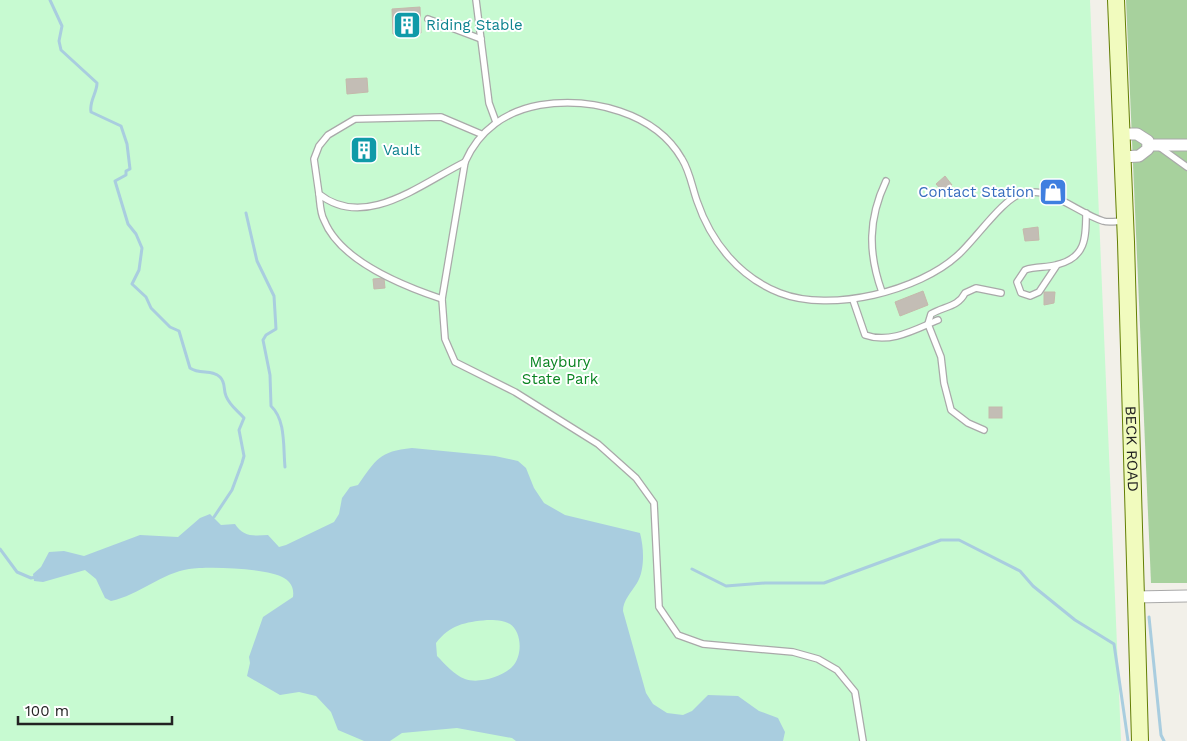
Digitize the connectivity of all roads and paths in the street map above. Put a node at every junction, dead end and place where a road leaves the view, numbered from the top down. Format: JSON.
{"nodes":[{"id":1,"x":476,"y":0,"type":"edge"},
{"id":2,"x":1116,"y":0,"type":"edge"},
{"id":3,"x":428,"y":19,"type":"dead end"},
{"id":4,"x":481,"y":39,"type":"junction"},
{"id":5,"x":496,"y":122,"type":"junction"},
{"id":6,"x":481,"y":134,"type":"junction"},
{"id":7,"x":1122,"y":134,"type":"junction"},
{"id":8,"x":1152,"y":145,"type":"junction"},
{"id":9,"x":1187,"y":145,"type":"edge"},
{"id":10,"x":1122,"y":157,"type":"junction"},
{"id":11,"x":465,"y":162,"type":"junction"},
{"id":12,"x":1187,"y":167,"type":"edge"},
{"id":13,"x":886,"y":181,"type":"dead end"},
{"id":14,"x":319,"y":194,"type":"junction"},
{"id":15,"x":1086,"y":213,"type":"junction"},
{"id":16,"x":1125,"y":222,"type":"junction"},
{"id":17,"x":1057,"y":265,"type":"junction"},
{"id":18,"x":882,"y":292,"type":"junction"},
{"id":19,"x":1001,"y":293,"type":"dead end"},
{"id":20,"x":442,"y":299,"type":"junction"},
{"id":21,"x":853,"y":300,"type":"junction"},
{"id":22,"x":938,"y":320,"type":"dead end"},
{"id":23,"x":928,"y":324,"type":"junction"},
{"id":24,"x":984,"y":430,"type":"dead end"},
{"id":25,"x":1187,"y":596,"type":"edge"},
{"id":26,"x":1135,"y":597,"type":"junction"},
{"id":27,"x":863,"y":741,"type":"edge"},
{"id":28,"x":1140,"y":741,"type":"edge"}],
"edges":[{"from":1,"to":4,"type":"lane"},
{"from":2,"to":7,"type":"main road","name":"BECK ROAD"},
{"from":3,"to":4,"type":"lane"},
{"from":4,"to":5,"type":"lane"},
{"from":5,"to":6,"type":"lane"},
{"from":5,"to":21,"type":"lane"},
{"from":6,"to":11,"type":"lane"},
{"from":6,"to":14,"type":"lane"},
{"from":7,"to":8,"type":"street"},
{"from":7,"to":10,"type":"main road","name":"BECK ROAD"},
{"from":8,"to":9,"type":"street"},
{"from":8,"to":10,"type":"street"},
{"from":8,"to":12,"type":"lane"},
{"from":10,"to":16,"type":"main road","name":"BECK ROAD"},
{"from":11,"to":14,"type":"lane"},
{"from":11,"to":20,"type":"lane"},
{"from":13,"to":18,"type":"lane"},
{"from":14,"to":20,"type":"lane"},
{"from":15,"to":16,"type":"lane"},
{"from":15,"to":17,"type":"lane"},
{"from":15,"to":18,"type":"lane"},
{"from":16,"to":26,"type":"main road","name":"BECK ROAD"},
{"from":17,"to":17,"type":"lane"},
{"from":18,"to":21,"type":"lane"},
{"from":19,"to":23,"type":"lane"},
{"from":20,"to":27,"type":"lane"},
{"from":21,"to":23,"type":"lane"},
{"from":22,"to":23,"type":"lane"},
{"from":23,"to":24,"type":"lane"},
{"from":25,"to":26,"type":"street"},
{"from":26,"to":28,"type":"main road","name":"BECK ROAD"}]}
